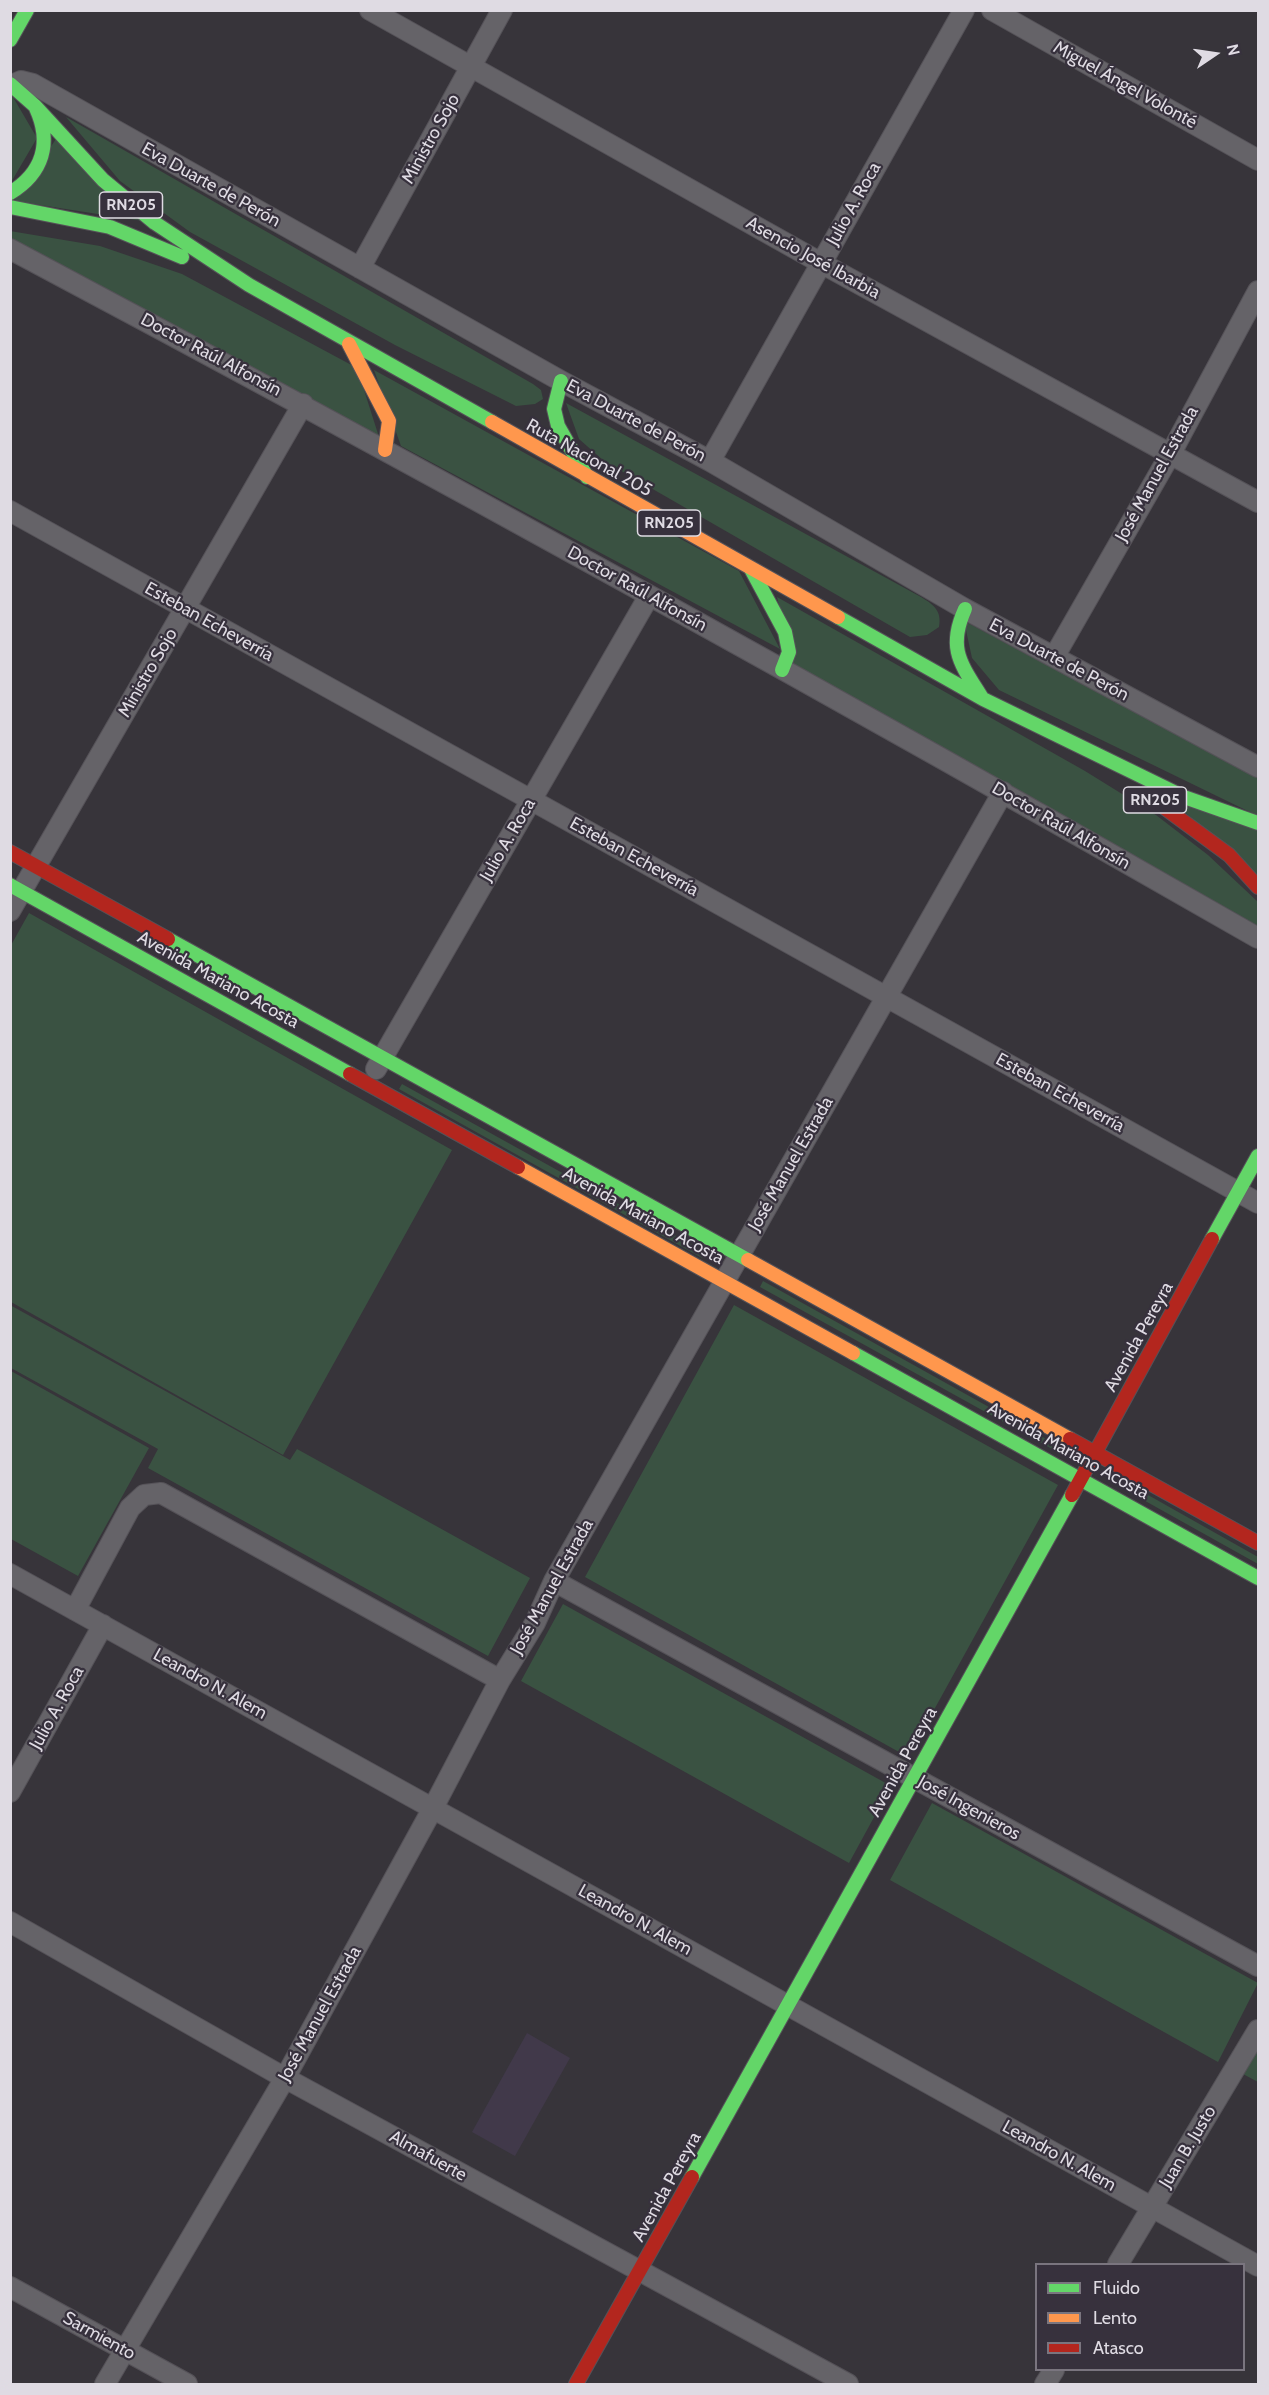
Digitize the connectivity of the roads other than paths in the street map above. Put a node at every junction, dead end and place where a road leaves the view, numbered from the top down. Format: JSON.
{"nodes":[{"id":1,"x":27,"y":10,"type":"edge"},
{"id":2,"x":370,"y":10,"type":"edge"},
{"id":3,"x":502,"y":10,"type":"edge"},
{"id":4,"x":964,"y":10,"type":"edge"},
{"id":5,"x":992,"y":10,"type":"edge"},
{"id":6,"x":10,"y":40,"type":"edge"},
{"id":7,"x":471,"y":66,"type":"junction"},
{"id":8,"x":11,"y":80,"type":"edge"},
{"id":9,"x":33,"y":93,"type":"junction"},
{"id":10,"x":1258,"y":160,"type":"edge"},
{"id":11,"x":10,"y":193,"type":"edge"},
{"id":12,"x":10,"y":207,"type":"edge"},
{"id":13,"x":10,"y":249,"type":"edge"},
{"id":14,"x":821,"y":263,"type":"junction"},
{"id":15,"x":360,"y":268,"type":"junction"},
{"id":16,"x":249,"y":285,"type":"junction"},
{"id":17,"x":1258,"y":291,"type":"edge"},
{"id":18,"x":349,"y":344,"type":"junction"},
{"id":19,"x":561,"y":381,"type":"junction"},
{"id":20,"x":303,"y":404,"type":"junction"},
{"id":21,"x":385,"y":450,"type":"junction"},
{"id":22,"x":1171,"y":453,"type":"junction"},
{"id":23,"x":710,"y":461,"type":"junction"},
{"id":24,"x":588,"y":477,"type":"junction"},
{"id":25,"x":1258,"y":502,"type":"edge"},
{"id":26,"x":10,"y":511,"type":"edge"},
{"id":27,"x":750,"y":568,"type":"junction"},
{"id":28,"x":649,"y":596,"type":"junction"},
{"id":29,"x":185,"y":608,"type":"junction"},
{"id":30,"x":965,"y":609,"type":"junction"},
{"id":31,"x":1054,"y":657,"type":"junction"},
{"id":32,"x":782,"y":670,"type":"junction"},
{"id":33,"x":982,"y":699,"type":"junction"},
{"id":34,"x":1040,"y":727,"type":"junction"},
{"id":35,"x":1258,"y":767,"type":"edge"},
{"id":36,"x":1003,"y":792,"type":"junction"},
{"id":37,"x":531,"y":800,"type":"junction"},
{"id":38,"x":1258,"y":823,"type":"edge"},
{"id":39,"x":10,"y":852,"type":"edge"},
{"id":40,"x":37,"y":866,"type":"junction"},
{"id":41,"x":1258,"y":887,"type":"edge"},
{"id":42,"x":16,"y":888,"type":"edge"},
{"id":43,"x":10,"y":911,"type":"edge"},
{"id":44,"x":1258,"y":939,"type":"edge"},
{"id":45,"x":886,"y":997,"type":"junction"},
{"id":46,"x":382,"y":1058,"type":"junction"},
{"id":47,"x":368,"y":1083,"type":"junction"},
{"id":48,"x":1258,"y":1156,"type":"edge"},
{"id":49,"x":1239,"y":1192,"type":"junction"},
{"id":50,"x":1258,"y":1203,"type":"edge"},
{"id":51,"x":739,"y":1256,"type":"junction"},
{"id":52,"x":724,"y":1281,"type":"junction"},
{"id":53,"x":1096,"y":1453,"type":"junction"},
{"id":54,"x":1081,"y":1479,"type":"junction"},
{"id":55,"x":1258,"y":1544,"type":"edge"},
{"id":56,"x":10,"y":1574,"type":"edge"},
{"id":57,"x":1258,"y":1578,"type":"edge"},
{"id":58,"x":554,"y":1581,"type":"junction"},
{"id":59,"x":75,"y":1610,"type":"junction"},
{"id":60,"x":103,"y":1625,"type":"junction"},
{"id":61,"x":500,"y":1680,"type":"junction"},
{"id":62,"x":916,"y":1778,"type":"junction"},
{"id":63,"x":10,"y":1791,"type":"edge"},
{"id":64,"x":433,"y":1808,"type":"junction"},
{"id":65,"x":10,"y":1922,"type":"edge"},
{"id":66,"x":1258,"y":1966,"type":"edge"},
{"id":67,"x":789,"y":2006,"type":"junction"},
{"id":68,"x":1258,"y":2030,"type":"edge"},
{"id":69,"x":285,"y":2078,"type":"junction"},
{"id":70,"x":1152,"y":2207,"type":"junction"},
{"id":71,"x":1119,"y":2263,"type":"edge"},
{"id":72,"x":1258,"y":2266,"type":"edge"},
{"id":73,"x":640,"y":2271,"type":"junction"},
{"id":74,"x":10,"y":2287,"type":"edge"},
{"id":75,"x":124,"y":2351,"type":"junction"},
{"id":76,"x":1053,"y":2371,"type":"edge"},
{"id":77,"x":105,"y":2385,"type":"edge"},
{"id":78,"x":187,"y":2385,"type":"edge"},
{"id":79,"x":576,"y":2385,"type":"edge"},
{"id":80,"x":848,"y":2385,"type":"edge"},
{"id":81,"x":1045,"y":2385,"type":"edge"}],
"edges":[{"from":1,"to":6,"type":"main road"},
{"from":2,"to":7,"type":"street","name":"Asencio José Ibarbia"},
{"from":3,"to":7,"type":"street","name":"Ministro Sojo"},
{"from":4,"to":14,"type":"street","name":"Julio A. Roca"},
{"from":5,"to":10,"type":"street","name":"Miguel Ángel Volonté"},
{"from":7,"to":14,"type":"street","name":"Asencio José Ibarbia"},
{"from":7,"to":15,"type":"street","name":"Ministro Sojo"},
{"from":8,"to":9,"type":"street"},
{"from":9,"to":11,"type":"main road"},
{"from":9,"to":15,"type":"street","name":"Eva Duarte de Perón"},
{"from":9,"to":16,"type":"main road","name":"Ruta Nacional 205","number":"RN205"},
{"from":12,"to":16,"type":"main road","name":"Ruta Nacional 205","number":"RN205"},
{"from":13,"to":20,"type":"street","name":"Doctor Raúl Alfonsín"},
{"from":14,"to":22,"type":"street","name":"Asencio José Ibarbia"},
{"from":14,"to":23,"type":"street","name":"Julio A. Roca"},
{"from":15,"to":19,"type":"street","name":"Eva Duarte de Perón"},
{"from":16,"to":18,"type":"main road","name":"Ruta Nacional 205","number":"RN205"},
{"from":17,"to":22,"type":"street","name":"José Manuel Estrada"},
{"from":18,"to":21,"type":"main road"},
{"from":18,"to":24,"type":"main road","name":"Ruta Nacional 205","number":"RN205"},
{"from":19,"to":23,"type":"street","name":"Eva Duarte de Perón"},
{"from":19,"to":24,"type":"main road"},
{"from":20,"to":21,"type":"street","name":"Doctor Raúl Alfonsín"},
{"from":20,"to":29,"type":"street","name":"Ministro Sojo"},
{"from":21,"to":28,"type":"street","name":"Doctor Raúl Alfonsín"},
{"from":22,"to":25,"type":"street","name":"Asencio José Ibarbia"},
{"from":22,"to":31,"type":"street","name":"José Manuel Estrada"},
{"from":23,"to":30,"type":"street","name":"Eva Duarte de Perón"},
{"from":24,"to":27,"type":"main road","name":"Ruta Nacional 205","number":"RN205"},
{"from":26,"to":29,"type":"street","name":"Esteban Echeverría"},
{"from":27,"to":32,"type":"main road"},
{"from":27,"to":33,"type":"main road","name":"Ruta Nacional 205","number":"RN205"},
{"from":28,"to":32,"type":"street","name":"Doctor Raúl Alfonsín"},
{"from":28,"to":37,"type":"street","name":"Julio A. Roca"},
{"from":29,"to":37,"type":"street","name":"Esteban Echeverría"},
{"from":29,"to":40,"type":"street","name":"Ministro Sojo"},
{"from":30,"to":31,"type":"street","name":"Eva Duarte de Perón"},
{"from":30,"to":33,"type":"main road"},
{"from":31,"to":35,"type":"street","name":"Eva Duarte de Perón"},
{"from":32,"to":36,"type":"street","name":"Doctor Raúl Alfonsín"},
{"from":33,"to":34,"type":"main road","name":"Ruta Nacional 205","number":"RN205"},
{"from":34,"to":38,"type":"main road","name":"Ruta Nacional 205","number":"RN205"},
{"from":34,"to":41,"type":"main road","name":"Ruta Nacional 205","number":"RN205"},
{"from":36,"to":44,"type":"street","name":"Doctor Raúl Alfonsín"},
{"from":36,"to":45,"type":"street","name":"José Manuel Estrada"},
{"from":37,"to":45,"type":"street","name":"Esteban Echeverría"},
{"from":37,"to":46,"type":"street","name":"Julio A. Roca"},
{"from":39,"to":40,"type":"main road","name":"Avenida Mariano Acosta"},
{"from":40,"to":42,"type":"street","name":"Ministro Sojo"},
{"from":40,"to":46,"type":"main road","name":"Avenida Mariano Acosta"},
{"from":42,"to":43,"type":"street","name":"Ministro Sojo"},
{"from":42,"to":47,"type":"main road","name":"Avenida Mariano Acosta"},
{"from":45,"to":49,"type":"street","name":"Esteban Echeverría"},
{"from":45,"to":51,"type":"street","name":"José Manuel Estrada"},
{"from":46,"to":47,"type":"street","name":"Julio A. Roca"},
{"from":46,"to":51,"type":"main road","name":"Avenida Mariano Acosta"},
{"from":47,"to":52,"type":"main road","name":"Avenida Mariano Acosta"},
{"from":48,"to":49,"type":"main road","name":"Avenida Pereyra"},
{"from":49,"to":50,"type":"street","name":"Esteban Echeverría"},
{"from":49,"to":53,"type":"main road","name":"Avenida Pereyra"},
{"from":51,"to":52,"type":"street","name":"José Manuel Estrada"},
{"from":51,"to":53,"type":"main road","name":"Avenida Mariano Acosta"},
{"from":52,"to":54,"type":"main road","name":"Avenida Mariano Acosta"},
{"from":52,"to":58,"type":"street","name":"José Manuel Estrada"},
{"from":53,"to":54,"type":"main road","name":"Avenida Pereyra"},
{"from":53,"to":55,"type":"main road","name":"Avenida Mariano Acosta"},
{"from":54,"to":57,"type":"main road","name":"Avenida Mariano Acosta"},
{"from":54,"to":62,"type":"main road","name":"Avenida Pereyra"},
{"from":56,"to":59,"type":"street","name":"Leandro N. Alem"},
{"from":58,"to":61,"type":"street","name":"José Manuel Estrada"},
{"from":58,"to":62,"type":"street","name":"José Ingenieros"},
{"from":59,"to":60,"type":"street","name":"Leandro N. Alem"},
{"from":59,"to":61,"type":"street"},
{"from":60,"to":63,"type":"street","name":"Julio A. Roca"},
{"from":60,"to":64,"type":"street","name":"Leandro N. Alem"},
{"from":61,"to":64,"type":"street","name":"José Manuel Estrada"},
{"from":62,"to":66,"type":"street","name":"José Ingenieros"},
{"from":62,"to":67,"type":"main road","name":"Avenida Pereyra"},
{"from":64,"to":67,"type":"street","name":"Leandro N. Alem"},
{"from":64,"to":69,"type":"street","name":"José Manuel Estrada"},
{"from":65,"to":69,"type":"street","name":"Almafuerte"},
{"from":67,"to":70,"type":"street","name":"Leandro N. Alem"},
{"from":67,"to":73,"type":"main road","name":"Avenida Pereyra"},
{"from":68,"to":70,"type":"street","name":"Juan B. Justo"},
{"from":69,"to":73,"type":"street","name":"Almafuerte"},
{"from":69,"to":75,"type":"street","name":"José Manuel Estrada"},
{"from":70,"to":71,"type":"street","name":"Juan B. Justo"},
{"from":70,"to":72,"type":"street","name":"Leandro N. Alem"},
{"from":73,"to":79,"type":"main road","name":"Avenida Pereyra"},
{"from":73,"to":80,"type":"street","name":"Almafuerte"},
{"from":74,"to":75,"type":"street","name":"Sarmiento"},
{"from":75,"to":77,"type":"street","name":"José Manuel Estrada"},
{"from":75,"to":78,"type":"street","name":"Sarmiento"},
{"from":76,"to":81,"type":"street"}]}
